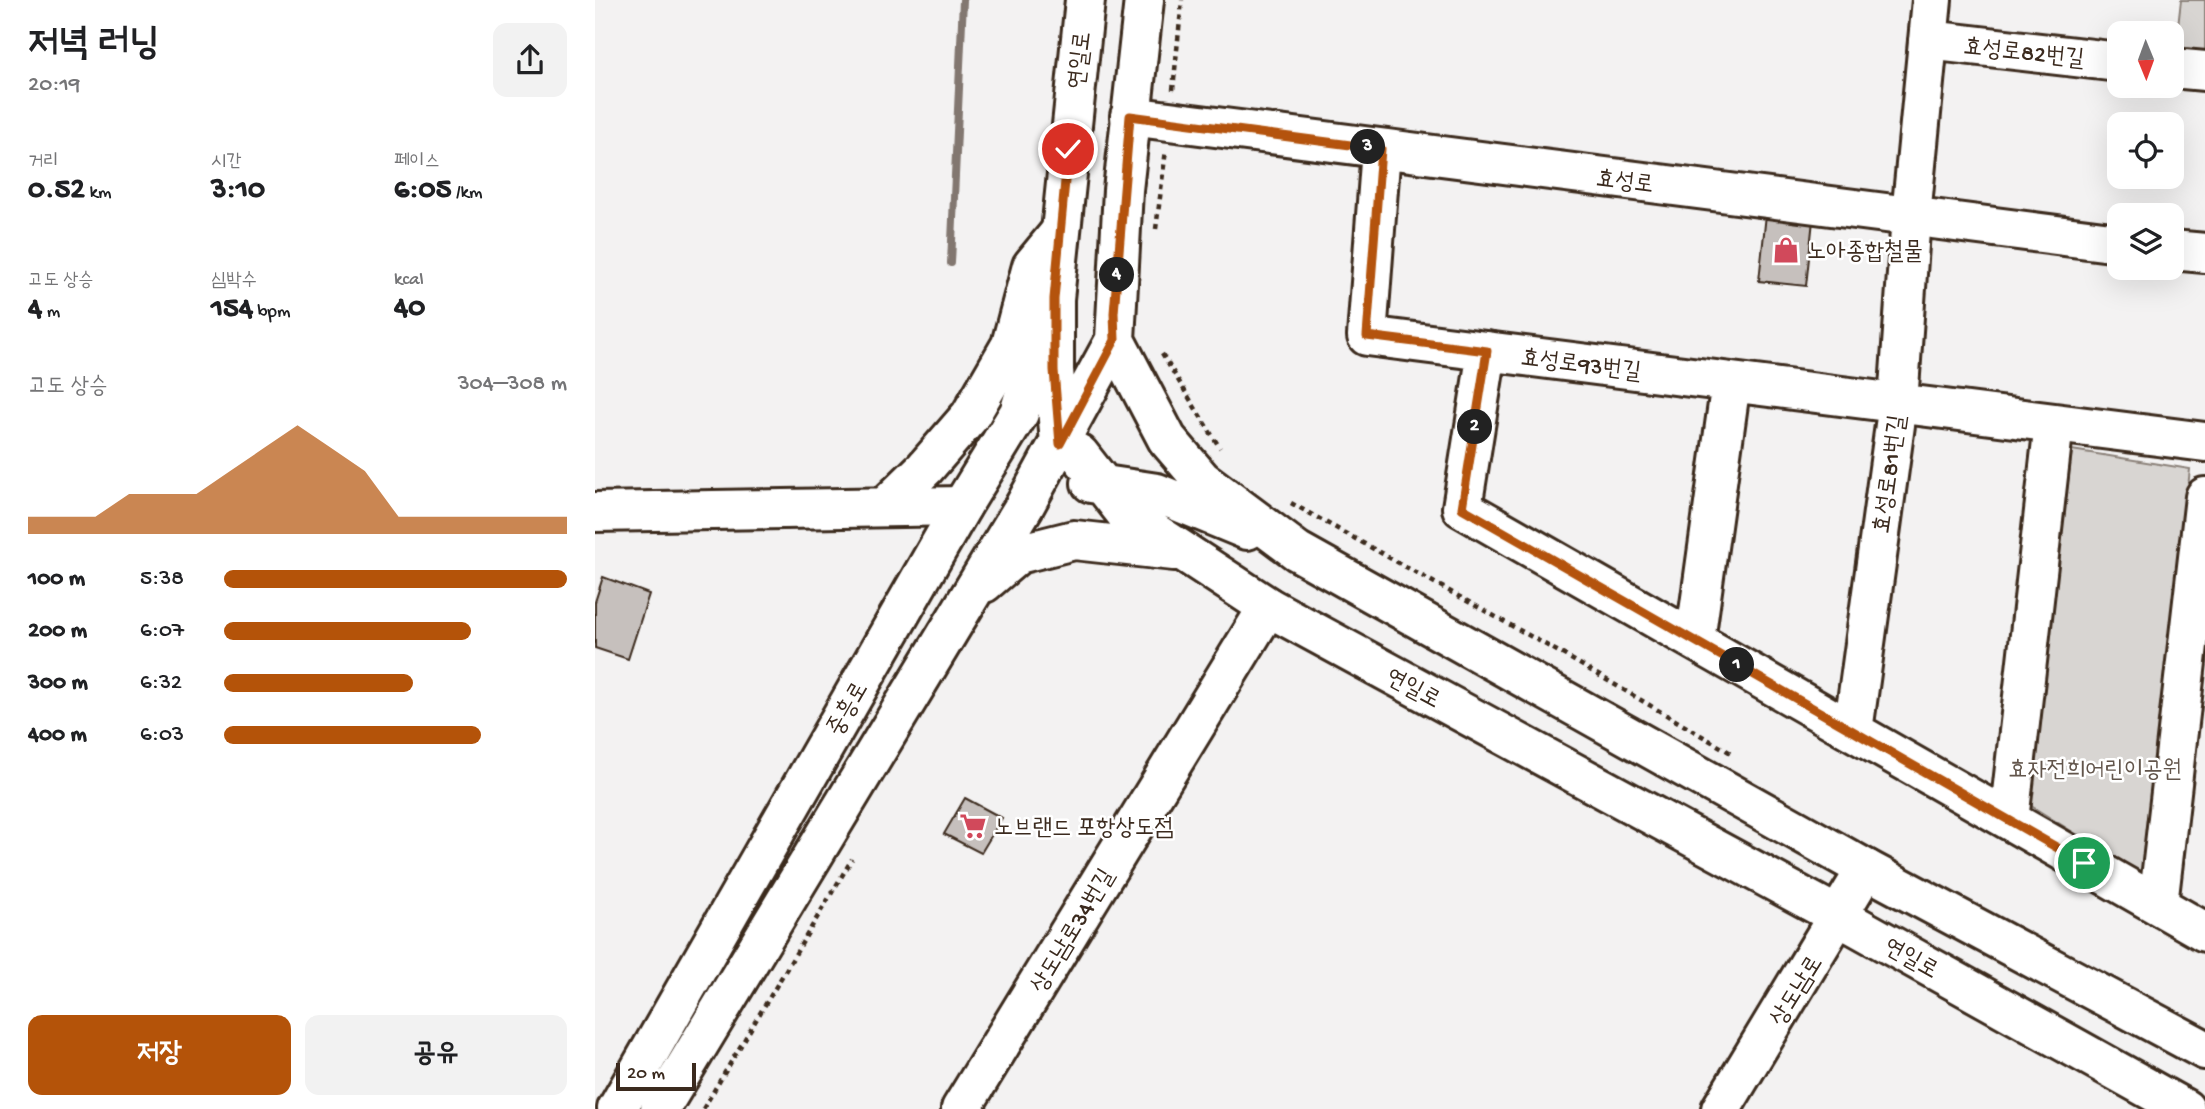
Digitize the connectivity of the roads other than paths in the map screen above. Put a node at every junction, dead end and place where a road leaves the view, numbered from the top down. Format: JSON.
{"nodes":[{"id":1,"x":1085,"y":0,"type":"edge"},
{"id":2,"x":1144,"y":0,"type":"edge"},
{"id":3,"x":1932,"y":0,"type":"edge"},
{"id":4,"x":1928,"y":40,"type":"junction"},
{"id":5,"x":2107,"y":61,"type":"edge"},
{"id":6,"x":2184,"y":69,"type":"edge"},
{"id":7,"x":2205,"y":71,"type":"edge"},
{"id":8,"x":1130,"y":116,"type":"junction"},
{"id":9,"x":1381,"y":149,"type":"junction"},
{"id":10,"x":1911,"y":216,"type":"junction"},
{"id":11,"x":1060,"y":233,"type":"junction"},
{"id":12,"x":2107,"y":241,"type":"edge"},
{"id":13,"x":2184,"y":251,"type":"edge"},
{"id":14,"x":2205,"y":253,"type":"edge"},
{"id":15,"x":1054,"y":299,"type":"junction"},
{"id":16,"x":1115,"y":340,"type":"junction"},
{"id":17,"x":1487,"y":351,"type":"junction"},
{"id":18,"x":1731,"y":382,"type":"junction"},
{"id":19,"x":1898,"y":403,"type":"junction"},
{"id":20,"x":2054,"y":423,"type":"junction"},
{"id":21,"x":2205,"y":442,"type":"edge"},
{"id":22,"x":1060,"y":444,"type":"junction"},
{"id":23,"x":1038,"y":482,"type":"junction"},
{"id":24,"x":1101,"y":483,"type":"junction"},
{"id":25,"x":2205,"y":497,"type":"edge"},
{"id":26,"x":962,"y":506,"type":"junction"},
{"id":27,"x":885,"y":507,"type":"junction"},
{"id":28,"x":595,"y":512,"type":"edge"},
{"id":29,"x":1297,"y":551,"type":"junction"},
{"id":30,"x":1180,"y":552,"type":"junction"},
{"id":31,"x":967,"y":598,"type":"junction"},
{"id":32,"x":1268,"y":607,"type":"junction"},
{"id":33,"x":1695,"y":641,"type":"junction"},
{"id":34,"x":1853,"y":731,"type":"junction"},
{"id":35,"x":2010,"y":820,"type":"junction"},
{"id":36,"x":1866,"y":869,"type":"junction"},
{"id":37,"x":2158,"y":905,"type":"junction"},
{"id":38,"x":1840,"y":917,"type":"junction"},
{"id":39,"x":2205,"y":932,"type":"edge"},
{"id":40,"x":2205,"y":1050,"type":"edge"},
{"id":41,"x":628,"y":1105,"type":"edge"},
{"id":42,"x":660,"y":1109,"type":"edge"},
{"id":43,"x":961,"y":1109,"type":"edge"},
{"id":44,"x":1721,"y":1109,"type":"edge"},
{"id":45,"x":2185,"y":1109,"type":"edge"}],
"edges":[{"from":1,"to":11,"type":"street","name":"연일로"},
{"from":2,"to":8,"type":"street"},
{"from":3,"to":4,"type":"street","name":"효성로82번길"},
{"from":4,"to":5,"type":"street","name":"효성로82번길"},
{"from":4,"to":10,"type":"street","name":"효성로82번길"},
{"from":6,"to":7,"type":"street"},
{"from":8,"to":9,"type":"street","name":"효성로"},
{"from":8,"to":16,"type":"street"},
{"from":9,"to":10,"type":"street","name":"효성로"},
{"from":9,"to":17,"type":"street","name":"효성로93번길"},
{"from":10,"to":12,"type":"street","name":"효성로"},
{"from":10,"to":19,"type":"street","name":"효성로81번길"},
{"from":11,"to":15,"type":"street","name":"연일로"},
{"from":11,"to":27,"type":"street"},
{"from":13,"to":14,"type":"street"},
{"from":15,"to":22,"type":"street","name":"연일로"},
{"from":15,"to":26,"type":"street","name":"중흥로"},
{"from":16,"to":22,"type":"street","name":"중흥로"},
{"from":16,"to":29,"type":"street"},
{"from":17,"to":18,"type":"street","name":"효성로93번길"},
{"from":17,"to":33,"type":"street"},
{"from":18,"to":19,"type":"street","name":"효성로93번길"},
{"from":18,"to":33,"type":"street"},
{"from":19,"to":20,"type":"street","name":"효성로93번길"},
{"from":19,"to":34,"type":"street","name":"효성로81번길"},
{"from":20,"to":21,"type":"street","name":"효성로93번길"},
{"from":20,"to":35,"type":"street"},
{"from":22,"to":23,"type":"street","name":"중흥로"},
{"from":22,"to":24,"type":"street","name":"연일로"},
{"from":23,"to":24,"type":"street"},
{"from":23,"to":26,"type":"street"},
{"from":23,"to":31,"type":"street","name":"중흥로"},
{"from":24,"to":29,"type":"street"},
{"from":24,"to":30,"type":"street","name":"연일로"},
{"from":25,"to":37,"type":"street"},
{"from":26,"to":27,"type":"street"},
{"from":26,"to":41,"type":"street","name":"중흥로"},
{"from":27,"to":28,"type":"street"},
{"from":29,"to":36,"type":"street"},
{"from":30,"to":31,"type":"street"},
{"from":30,"to":32,"type":"street","name":"연일로"},
{"from":31,"to":42,"type":"street","name":"중흥로"},
{"from":32,"to":38,"type":"street","name":"연일로"},
{"from":32,"to":43,"type":"street","name":"상도남로34번길"},
{"from":33,"to":34,"type":"street"},
{"from":34,"to":35,"type":"street"},
{"from":35,"to":37,"type":"street"},
{"from":36,"to":38,"type":"street","name":"상도남로"},
{"from":36,"to":40,"type":"street"},
{"from":37,"to":39,"type":"street"},
{"from":38,"to":44,"type":"street","name":"상도남로"},
{"from":38,"to":45,"type":"street","name":"연일로"}]}
